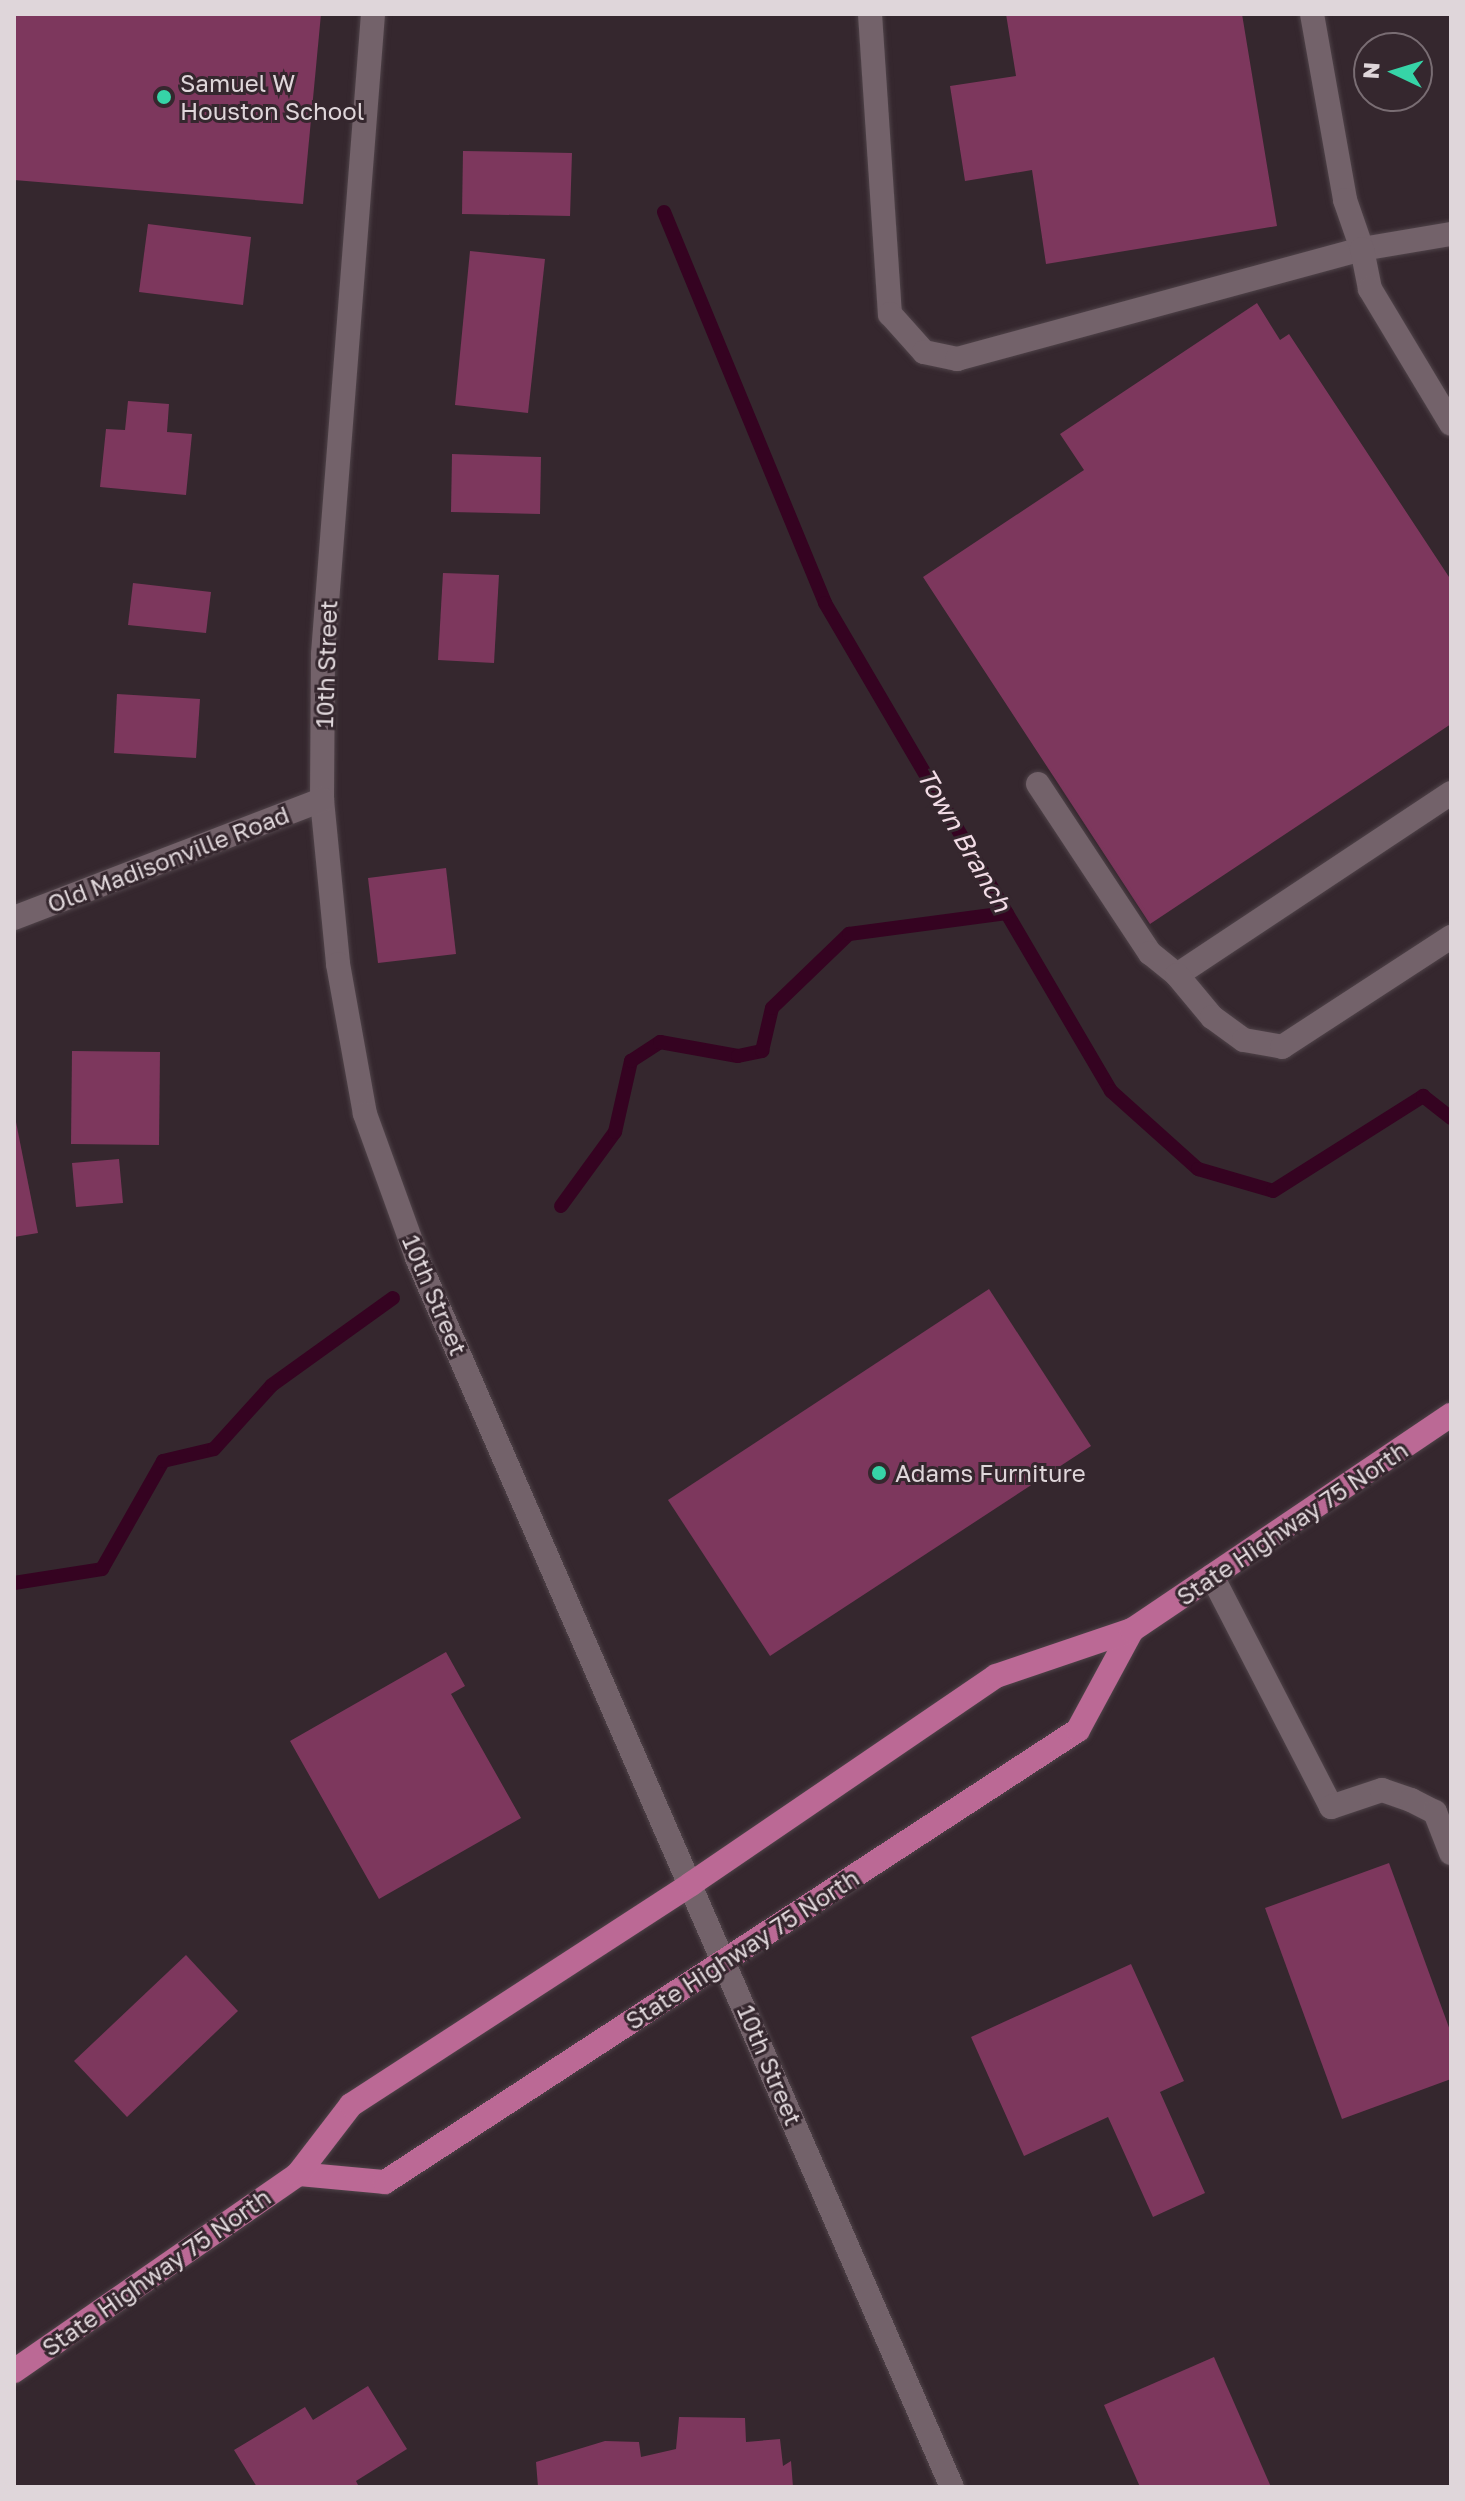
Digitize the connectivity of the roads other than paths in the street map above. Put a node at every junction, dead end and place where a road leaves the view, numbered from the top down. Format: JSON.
{"nodes":[{"id":1,"x":373,"y":14,"type":"edge"},
{"id":2,"x":870,"y":14,"type":"edge"},
{"id":3,"x":1312,"y":14,"type":"edge"},
{"id":4,"x":1451,"y":234,"type":"edge"},
{"id":5,"x":1362,"y":249,"type":"junction"},
{"id":6,"x":1451,"y":424,"type":"edge"},
{"id":7,"x":1038,"y":784,"type":"dead end"},
{"id":8,"x":1451,"y":793,"type":"edge"},
{"id":9,"x":322,"y":800,"type":"junction"},
{"id":10,"x":14,"y":918,"type":"edge"},
{"id":11,"x":1451,"y":937,"type":"edge"},
{"id":12,"x":1177,"y":975,"type":"junction"},
{"id":13,"x":1451,"y":1415,"type":"edge"},
{"id":14,"x":1212,"y":1576,"type":"junction"},
{"id":15,"x":1132,"y":1630,"type":"junction"},
{"id":16,"x":1451,"y":1853,"type":"edge"},
{"id":17,"x":691,"y":1884,"type":"junction"},
{"id":18,"x":724,"y":1960,"type":"junction"},
{"id":19,"x":298,"y":2174,"type":"junction"},
{"id":20,"x":14,"y":2371,"type":"edge"},
{"id":21,"x":952,"y":2487,"type":"edge"}],
"edges":[{"from":1,"to":9,"type":"street","name":"10th Street"},
{"from":2,"to":5,"type":"street"},
{"from":3,"to":5,"type":"street"},
{"from":4,"to":5,"type":"street"},
{"from":5,"to":6,"type":"street"},
{"from":7,"to":12,"type":"street"},
{"from":8,"to":12,"type":"street"},
{"from":9,"to":10,"type":"street","name":"Old Madisonville Road"},
{"from":9,"to":17,"type":"street","name":"10th Street"},
{"from":11,"to":12,"type":"street"},
{"from":13,"to":14,"type":"main road","name":"State Highway 75 North"},
{"from":14,"to":15,"type":"main road","name":"State Highway 75 North"},
{"from":14,"to":16,"type":"street"},
{"from":15,"to":17,"type":"main road","name":"State Highway 75 North"},
{"from":15,"to":18,"type":"main road","name":"State Highway 75 North"},
{"from":17,"to":18,"type":"street","name":"10th Street"},
{"from":17,"to":19,"type":"main road","name":"State Highway 75 North"},
{"from":18,"to":19,"type":"main road","name":"State Highway 75 North"},
{"from":18,"to":21,"type":"street","name":"10th Street"},
{"from":19,"to":20,"type":"main road","name":"State Highway 75 North"}]}
